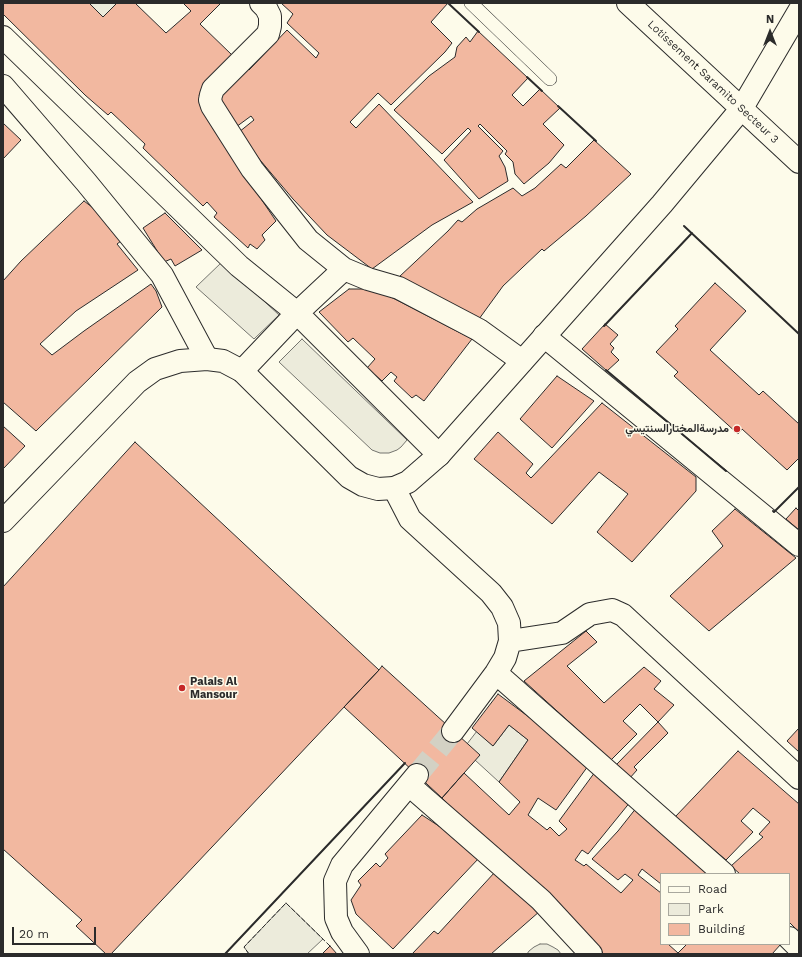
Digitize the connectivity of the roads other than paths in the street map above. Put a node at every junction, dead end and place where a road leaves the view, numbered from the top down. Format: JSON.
{"nodes":[{"id":1,"x":261,"y":3,"type":"edge"},
{"id":2,"x":471,"y":3,"type":"edge"},
{"id":3,"x":628,"y":3,"type":"edge"},
{"id":4,"x":799,"y":11,"type":"edge"},
{"id":5,"x":3,"y":37,"type":"edge"},
{"id":6,"x":550,"y":79,"type":"dead end"},
{"id":7,"x":3,"y":86,"type":"edge"},
{"id":8,"x":742,"y":108,"type":"junction"},
{"id":9,"x":799,"y":162,"type":"edge"},
{"id":10,"x":344,"y":269,"type":"junction"},
{"id":11,"x":297,"y":313,"type":"junction"},
{"id":12,"x":544,"y":336,"type":"junction"},
{"id":13,"x":207,"y":359,"type":"junction"},
{"id":14,"x":522,"y":362,"type":"junction"},
{"id":15,"x":242,"y":371,"type":"junction"},
{"id":16,"x":439,"y":455,"type":"junction"},
{"id":17,"x":394,"y":488,"type":"junction"},
{"id":18,"x":5,"y":513,"type":"edge"},
{"id":19,"x":799,"y":545,"type":"edge"},
{"id":20,"x":510,"y":640,"type":"junction"},
{"id":21,"x":496,"y":673,"type":"junction"},
{"id":22,"x":453,"y":731,"type":"tunnel mouth"},
{"id":23,"x":799,"y":778,"type":"edge"},
{"id":24,"x":723,"y":873,"type":"edge"},
{"id":25,"x":790,"y":939,"type":"edge"},
{"id":26,"x":799,"y":948,"type":"edge"},
{"id":27,"x":358,"y":954,"type":"edge"},
{"id":28,"x":590,"y":954,"type":"edge"}],
"edges":[{"from":1,"to":10,"type":"street"},
{"from":2,"to":6,"type":"lane"},
{"from":3,"to":8,"type":"street","name":"Lotissement Saramito Secteur 3"},
{"from":4,"to":8,"type":"street"},
{"from":5,"to":11,"type":"street"},
{"from":7,"to":13,"type":"street"},
{"from":8,"to":9,"type":"street","name":"Lotissement Saramito Secteur 3"},
{"from":8,"to":12,"type":"street"},
{"from":10,"to":11,"type":"street"},
{"from":10,"to":14,"type":"street"},
{"from":11,"to":15,"type":"street"},
{"from":11,"to":16,"type":"street"},
{"from":12,"to":14,"type":"street"},
{"from":12,"to":19,"type":"street"},
{"from":13,"to":15,"type":"street"},
{"from":13,"to":18,"type":"street"},
{"from":14,"to":16,"type":"street"},
{"from":15,"to":17,"type":"street"},
{"from":16,"to":17,"type":"street"},
{"from":17,"to":20,"type":"street"},
{"from":20,"to":21,"type":"street"},
{"from":20,"to":23,"type":"street"},
{"from":21,"to":22,"type":"street"},
{"from":21,"to":24,"type":"street"},
{"from":25,"to":26,"type":"street"},
{"from":27,"to":28,"type":"street"}]}
